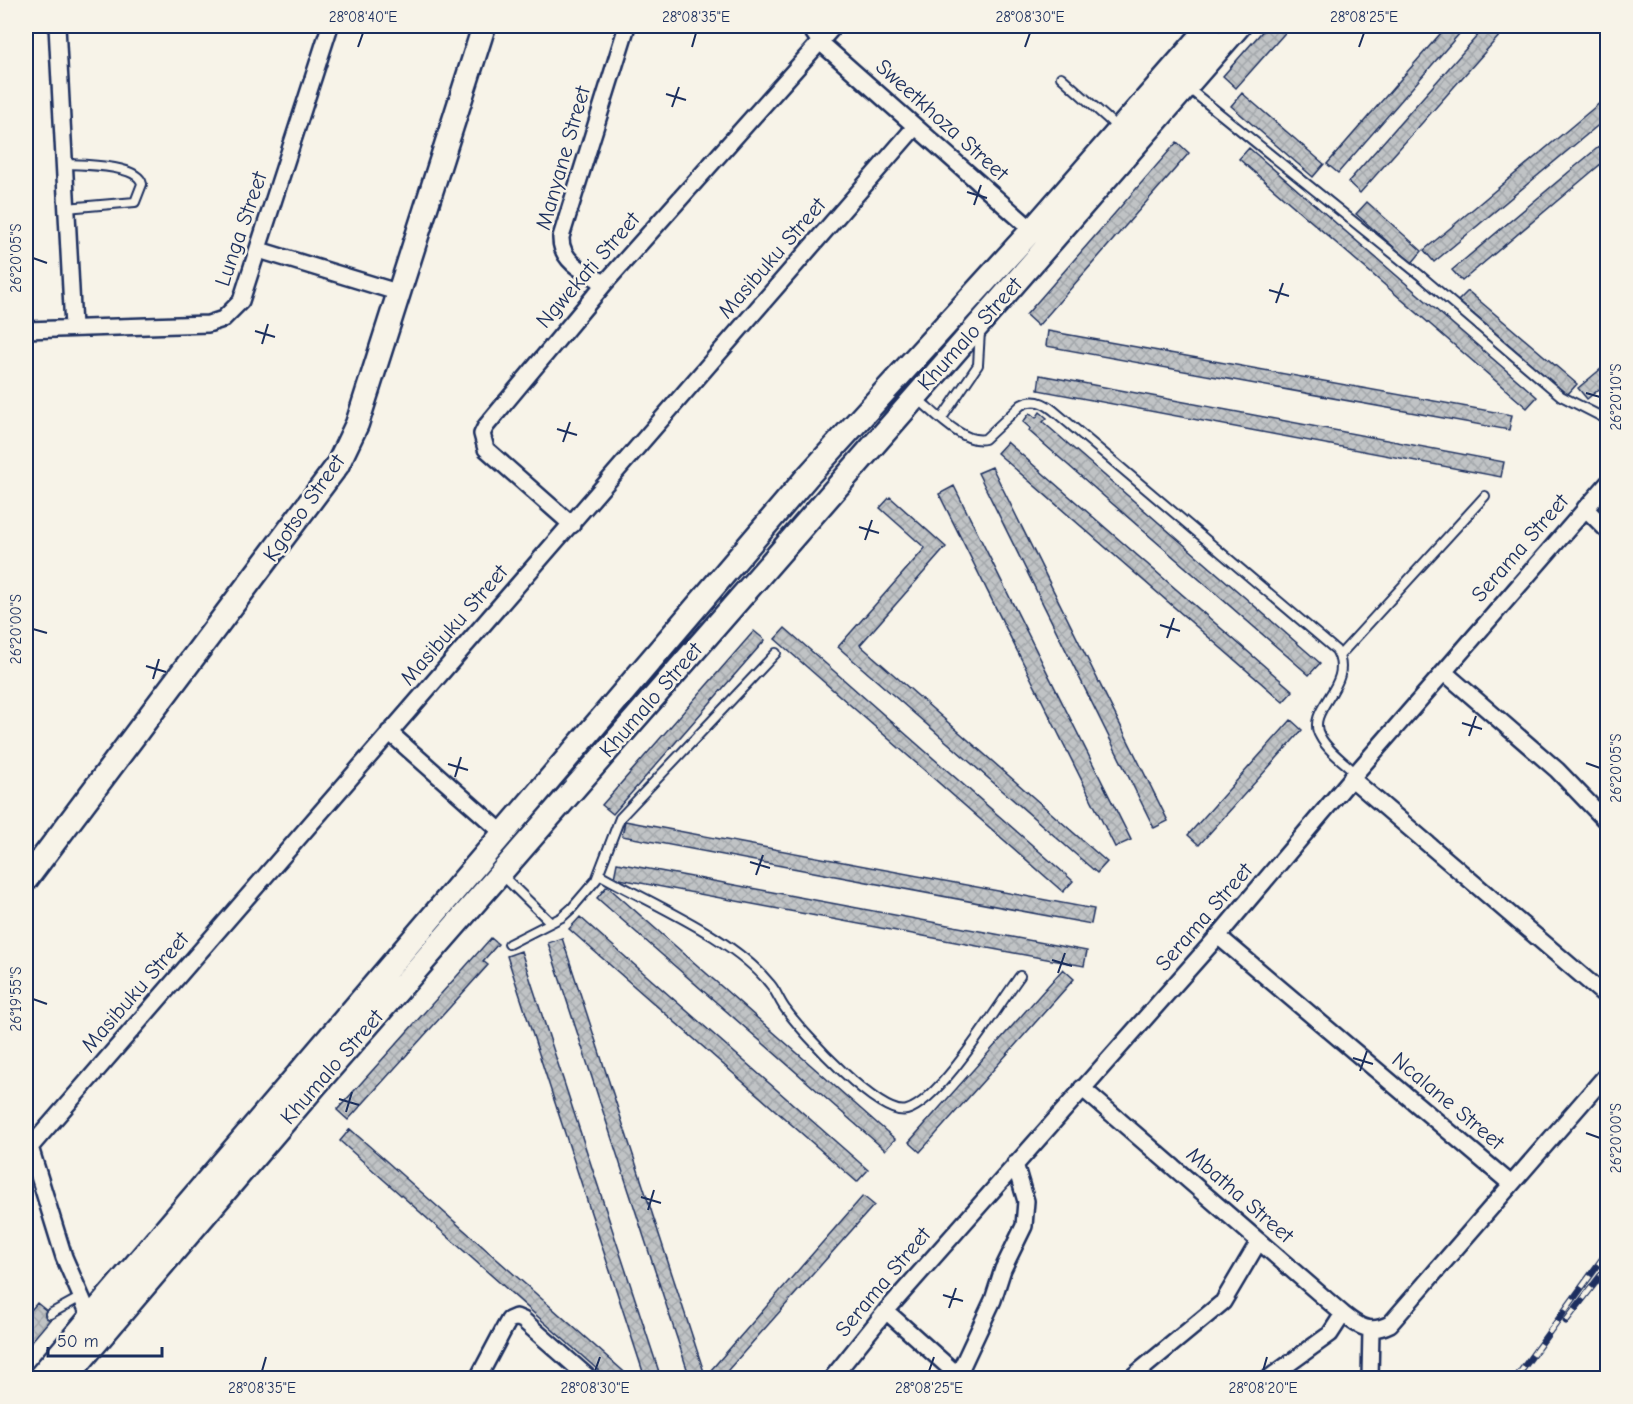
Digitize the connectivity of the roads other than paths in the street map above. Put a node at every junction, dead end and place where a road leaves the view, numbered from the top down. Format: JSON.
{"nodes":[{"id":1,"x":57,"y":26,"type":"edge"},
{"id":2,"x":330,"y":26,"type":"edge"},
{"id":3,"x":484,"y":26,"type":"edge"},
{"id":4,"x":627,"y":26,"type":"edge"},
{"id":5,"x":809,"y":26,"type":"edge"},
{"id":6,"x":834,"y":26,"type":"edge"},
{"id":7,"x":1210,"y":26,"type":"edge"},
{"id":8,"x":1239,"y":26,"type":"edge"},
{"id":9,"x":820,"y":42,"type":"junction"},
{"id":10,"x":1061,"y":77,"type":"dead end"},
{"id":11,"x":1186,"y":87,"type":"junction"},
{"id":12,"x":915,"y":127,"type":"junction"},
{"id":13,"x":1119,"y":129,"type":"junction"},
{"id":14,"x":64,"y":164,"type":"junction"},
{"id":15,"x":66,"y":208,"type":"junction"},
{"id":16,"x":1032,"y":230,"type":"junction"},
{"id":17,"x":1049,"y":245,"type":"junction"},
{"id":18,"x":259,"y":250,"type":"junction"},
{"id":19,"x":605,"y":283,"type":"junction"},
{"id":20,"x":400,"y":293,"type":"junction"},
{"id":21,"x":980,"y":323,"type":"junction"},
{"id":22,"x":73,"y":327,"type":"junction"},
{"id":23,"x":26,"y":330,"type":"edge"},
{"id":24,"x":913,"y":396,"type":"junction"},
{"id":25,"x":942,"y":418,"type":"junction"},
{"id":26,"x":1608,"y":420,"type":"edge"},
{"id":27,"x":1608,"y":483,"type":"edge"},
{"id":28,"x":1485,"y":496,"type":"dead end"},
{"id":29,"x":1585,"y":508,"type":"junction"},
{"id":30,"x":572,"y":525,"type":"junction"},
{"id":31,"x":1608,"y":531,"type":"edge"},
{"id":32,"x":776,"y":653,"type":"dead end"},
{"id":33,"x":1339,"y":656,"type":"junction"},
{"id":34,"x":1444,"y":672,"type":"junction"},
{"id":35,"x":389,"y":732,"type":"junction"},
{"id":36,"x":1353,"y":775,"type":"junction"},
{"id":37,"x":1608,"y":823,"type":"edge"},
{"id":38,"x":504,"y":834,"type":"junction"},
{"id":39,"x":32,"y":873,"type":"edge"},
{"id":40,"x":501,"y":874,"type":"junction"},
{"id":41,"x":599,"y":874,"type":"junction"},
{"id":42,"x":459,"y":887,"type":"junction"},
{"id":43,"x":26,"y":890,"type":"edge"},
{"id":44,"x":550,"y":922,"type":"junction"},
{"id":45,"x":451,"y":932,"type":"junction"},
{"id":46,"x":1218,"y":936,"type":"junction"},
{"id":47,"x":509,"y":944,"type":"dead end"},
{"id":48,"x":1020,"y":976,"type":"dead end"},
{"id":49,"x":1608,"y":998,"type":"edge"},
{"id":50,"x":1608,"y":1073,"type":"edge"},
{"id":51,"x":1082,"y":1088,"type":"junction"},
{"id":52,"x":28,"y":1149,"type":"edge"},
{"id":53,"x":1015,"y":1164,"type":"junction"},
{"id":54,"x":1511,"y":1184,"type":"junction"},
{"id":55,"x":1259,"y":1241,"type":"junction"},
{"id":56,"x":886,"y":1311,"type":"junction"},
{"id":57,"x":50,"y":1314,"type":"dead end"},
{"id":58,"x":1342,"y":1314,"type":"junction"},
{"id":59,"x":93,"y":1315,"type":"junction"},
{"id":60,"x":1371,"y":1330,"type":"junction"},
{"id":61,"x":960,"y":1377,"type":"edge"},
{"id":62,"x":39,"y":1378,"type":"edge"},
{"id":63,"x":66,"y":1378,"type":"edge"},
{"id":64,"x":478,"y":1378,"type":"edge"},
{"id":65,"x":589,"y":1378,"type":"edge"},
{"id":66,"x":832,"y":1378,"type":"edge"},
{"id":67,"x":1131,"y":1378,"type":"edge"},
{"id":68,"x":1269,"y":1378,"type":"edge"},
{"id":69,"x":1370,"y":1378,"type":"edge"}],
"edges":[{"from":1,"to":14,"type":"street"},
{"from":2,"to":18,"type":"street","name":"Lunga Street"},
{"from":3,"to":20,"type":"street","name":"Kgotso Street"},
{"from":4,"to":19,"type":"street","name":"Manyane Street"},
{"from":5,"to":9,"type":"street","name":"Sweetkhoza Street"},
{"from":6,"to":9,"type":"street","name":"Ngwekati Street"},
{"from":7,"to":13,"type":"street","name":"Khumalo Street"},
{"from":8,"to":11,"type":"street","name":"Khumalo Street"},
{"from":9,"to":12,"type":"street","name":"Sweetkhoza Street"},
{"from":9,"to":19,"type":"street","name":"Ngwekati Street"},
{"from":10,"to":13,"type":"lane"},
{"from":11,"to":17,"type":"street","name":"Khumalo Street"},
{"from":11,"to":26,"type":"lane"},
{"from":12,"to":16,"type":"street","name":"Sweetkhoza Street"},
{"from":12,"to":30,"type":"street","name":"Masibuku Street"},
{"from":13,"to":16,"type":"street","name":"Khumalo Street"},
{"from":14,"to":15,"type":"street"},
{"from":14,"to":15,"type":"lane"},
{"from":15,"to":22,"type":"street"},
{"from":16,"to":17,"type":"street","name":"Sweetkhoza Street"},
{"from":16,"to":38,"type":"street","name":"Khumalo Street"},
{"from":17,"to":21,"type":"street","name":"Khumalo Street"},
{"from":18,"to":20,"type":"street"},
{"from":18,"to":22,"type":"street","name":"Lunga Street"},
{"from":19,"to":30,"type":"street","name":"Ngwekati Street"},
{"from":20,"to":39,"type":"street","name":"Kgotso Street"},
{"from":21,"to":24,"type":"street","name":"Khumalo Street"},
{"from":21,"to":25,"type":"lane"},
{"from":22,"to":23,"type":"street","name":"Lunga Street"},
{"from":24,"to":25,"type":"lane"},
{"from":24,"to":40,"type":"street","name":"Khumalo Street"},
{"from":25,"to":33,"type":"lane"},
{"from":27,"to":29,"type":"street","name":"Serama Street"},
{"from":28,"to":33,"type":"lane"},
{"from":29,"to":31,"type":"street"},
{"from":29,"to":34,"type":"street","name":"Serama Street"},
{"from":30,"to":35,"type":"street","name":"Masibuku Street"},
{"from":32,"to":41,"type":"lane"},
{"from":33,"to":36,"type":"lane"},
{"from":34,"to":36,"type":"street","name":"Serama Street"},
{"from":34,"to":37,"type":"street"},
{"from":35,"to":38,"type":"street"},
{"from":35,"to":52,"type":"street","name":"Masibuku Street"},
{"from":36,"to":46,"type":"street","name":"Serama Street"},
{"from":36,"to":49,"type":"street"},
{"from":38,"to":42,"type":"street","name":"Khumalo Street"},
{"from":39,"to":43,"type":"street","name":"Kgotso Street"},
{"from":40,"to":44,"type":"lane"},
{"from":40,"to":45,"type":"street","name":"Khumalo Street"},
{"from":41,"to":44,"type":"lane"},
{"from":41,"to":48,"type":"lane"},
{"from":42,"to":45,"type":"street"},
{"from":42,"to":59,"type":"street","name":"Khumalo Street"},
{"from":44,"to":47,"type":"lane"},
{"from":45,"to":59,"type":"street","name":"Khumalo Street"},
{"from":46,"to":51,"type":"street","name":"Serama Street"},
{"from":46,"to":54,"type":"street","name":"Ncalane Street"},
{"from":50,"to":54,"type":"street","name":"Ncalane Street"},
{"from":51,"to":53,"type":"street","name":"Serama Street"},
{"from":51,"to":55,"type":"street","name":"Mbatha Street"},
{"from":52,"to":59,"type":"street"},
{"from":53,"to":56,"type":"street","name":"Serama Street"},
{"from":53,"to":61,"type":"street"},
{"from":54,"to":60,"type":"street","name":"Ncalane Street"},
{"from":55,"to":58,"type":"street","name":"Mbatha Street"},
{"from":55,"to":67,"type":"street"},
{"from":56,"to":61,"type":"street"},
{"from":56,"to":66,"type":"street","name":"Serama Street"},
{"from":57,"to":59,"type":"lane"},
{"from":58,"to":60,"type":"street","name":"Mbatha Street"},
{"from":58,"to":68,"type":"street"},
{"from":59,"to":62,"type":"street","name":"Khumalo Street"},
{"from":59,"to":63,"type":"street","name":"Khumalo Street"},
{"from":60,"to":69,"type":"street"},
{"from":64,"to":65,"type":"street"}]}
